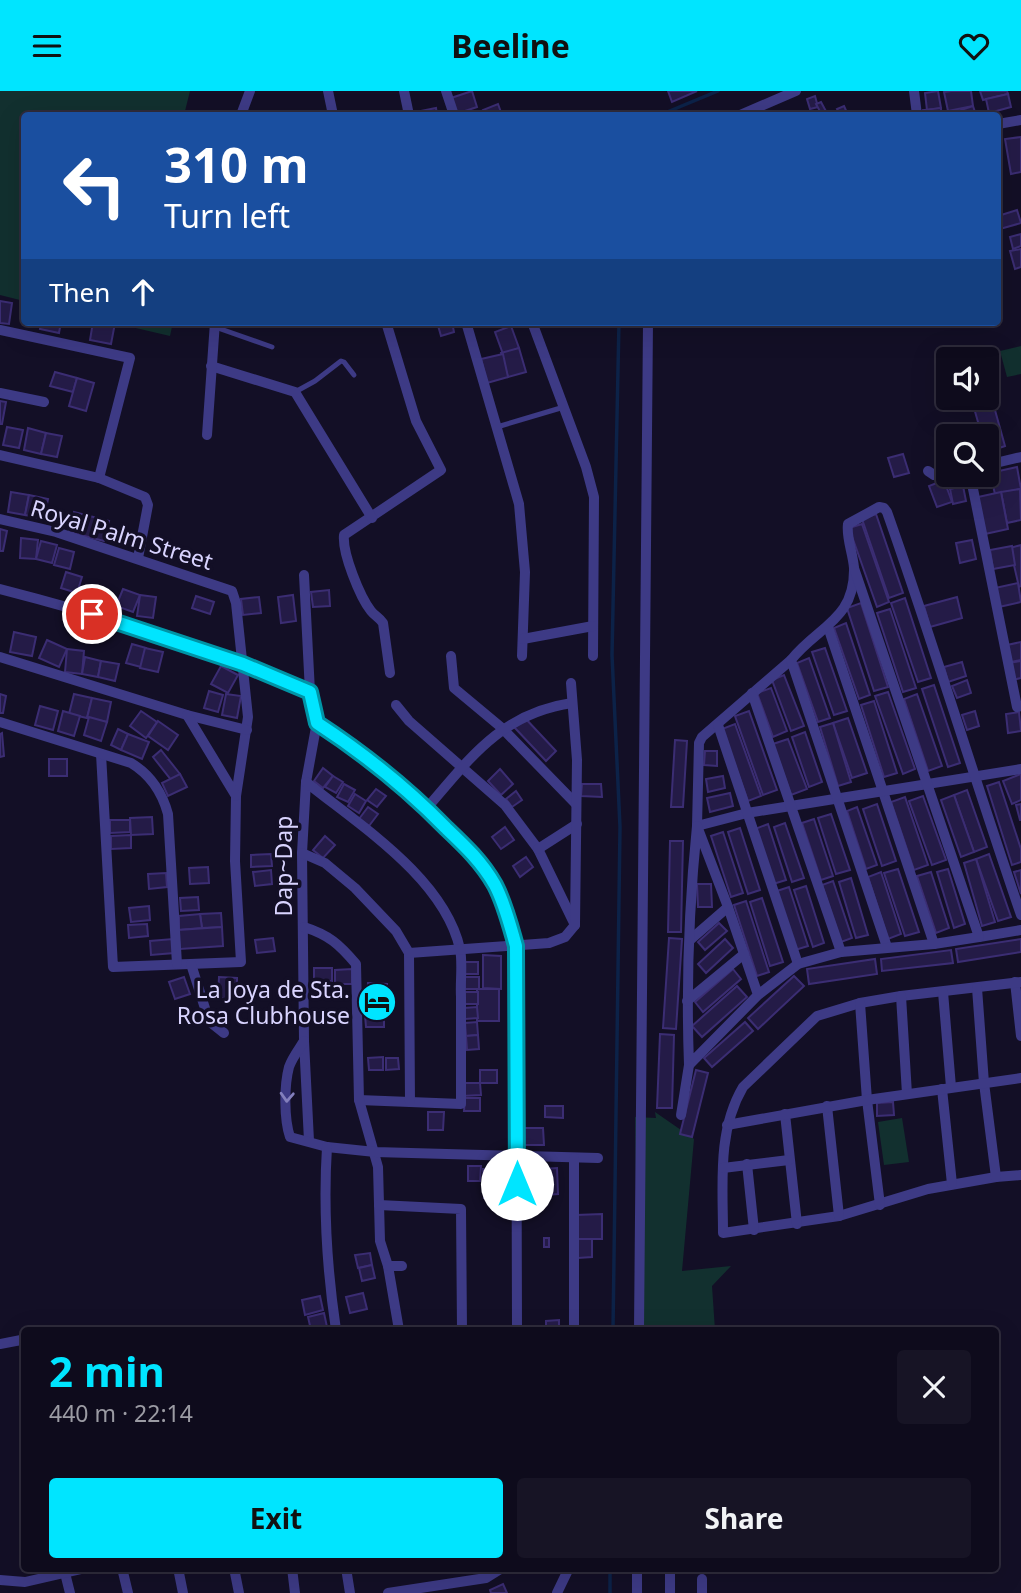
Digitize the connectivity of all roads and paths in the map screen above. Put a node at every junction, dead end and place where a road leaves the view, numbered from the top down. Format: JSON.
{"nodes":[{"id":1,"x":250,"y":91,"type":"edge"},
{"id":2,"x":328,"y":91,"type":"edge"},
{"id":3,"x":446,"y":91,"type":"edge"},
{"id":4,"x":796,"y":91,"type":"edge"},
{"id":5,"x":914,"y":91,"type":"edge"},
{"id":6,"x":407,"y":92,"type":"edge"},
{"id":7,"x":242,"y":112,"type":"edge"},
{"id":8,"x":333,"y":112,"type":"edge"},
{"id":9,"x":409,"y":112,"type":"edge"},
{"id":10,"x":453,"y":112,"type":"edge"},
{"id":11,"x":747,"y":112,"type":"edge"},
{"id":12,"x":917,"y":112,"type":"edge"},
{"id":13,"x":1021,"y":120,"type":"edge"},
{"id":14,"x":1001,"y":123,"type":"edge"},
{"id":15,"x":215,"y":326,"type":"edge"},
{"id":16,"x":220,"y":326,"type":"edge"},
{"id":17,"x":387,"y":326,"type":"edge"},
{"id":18,"x":467,"y":326,"type":"edge"},
{"id":19,"x":534,"y":326,"type":"edge"},
{"id":20,"x":648,"y":326,"type":"edge"},
{"id":21,"x":0,"y":330,"type":"edge"},
{"id":22,"x":272,"y":347,"type":"dead end"},
{"id":23,"x":211,"y":366,"type":"junction"},
{"id":24,"x":354,"y":375,"type":"dead end"},
{"id":25,"x":295,"y":392,"type":"junction"},
{"id":26,"x":0,"y":393,"type":"edge"},
{"id":27,"x":44,"y":402,"type":"dead end"},
{"id":28,"x":564,"y":407,"type":"junction"},
{"id":29,"x":497,"y":427,"type":"junction"},
{"id":30,"x":207,"y":435,"type":"dead end"},
{"id":31,"x":0,"y":455,"type":"edge"},
{"id":32,"x":1021,"y":457,"type":"edge"},
{"id":33,"x":999,"y":462,"type":"edge"},
{"id":34,"x":928,"y":471,"type":"dead end"},
{"id":35,"x":936,"y":475,"type":"edge"},
{"id":36,"x":99,"y":478,"type":"junction"},
{"id":37,"x":973,"y":487,"type":"edge"},
{"id":38,"x":372,"y":518,"type":"junction"},
{"id":39,"x":0,"y":519,"type":"edge"},
{"id":40,"x":138,"y":558,"type":"junction"},
{"id":41,"x":854,"y":568,"type":"junction"},
{"id":42,"x":304,"y":575,"type":"dead end"},
{"id":43,"x":0,"y":589,"type":"edge"},
{"id":44,"x":593,"y":626,"type":"junction"},
{"id":45,"x":828,"y":627,"type":"junction"},
{"id":46,"x":523,"y":639,"type":"junction"},
{"id":47,"x":452,"y":656,"type":"dead end"},
{"id":48,"x":522,"y":656,"type":"dead end"},
{"id":49,"x":593,"y":656,"type":"dead end"},
{"id":50,"x":0,"y":657,"type":"edge"},
{"id":51,"x":791,"y":660,"type":"junction"},
{"id":52,"x":243,"y":664,"type":"junction"},
{"id":53,"x":390,"y":673,"type":"dead end"},
{"id":54,"x":571,"y":683,"type":"dead end"},
{"id":55,"x":310,"y":692,"type":"junction"},
{"id":56,"x":752,"y":693,"type":"junction"},
{"id":57,"x":572,"y":703,"type":"junction"},
{"id":58,"x":396,"y":705,"type":"dead end"},
{"id":59,"x":1021,"y":706,"type":"edge"},
{"id":60,"x":187,"y":715,"type":"junction"},
{"id":61,"x":0,"y":722,"type":"edge"},
{"id":62,"x":317,"y":723,"type":"junction"},
{"id":63,"x":718,"y":725,"type":"junction"},
{"id":64,"x":502,"y":728,"type":"junction"},
{"id":65,"x":247,"y":730,"type":"junction"},
{"id":66,"x":101,"y":754,"type":"junction"},
{"id":67,"x":463,"y":766,"type":"junction"},
{"id":68,"x":1021,"y":769,"type":"edge"},
{"id":69,"x":973,"y":775,"type":"junction"},
{"id":70,"x":306,"y":782,"type":"junction"},
{"id":71,"x":928,"y":783,"type":"junction"},
{"id":72,"x":882,"y":791,"type":"junction"},
{"id":73,"x":236,"y":796,"type":"junction"},
{"id":74,"x":837,"y":798,"type":"junction"},
{"id":75,"x":576,"y":804,"type":"junction"},
{"id":76,"x":789,"y":806,"type":"junction"},
{"id":77,"x":427,"y":808,"type":"junction"},
{"id":78,"x":747,"y":813,"type":"junction"},
{"id":79,"x":577,"y":824,"type":"junction"},
{"id":80,"x":697,"y":825,"type":"junction"},
{"id":81,"x":538,"y":849,"type":"junction"},
{"id":82,"x":302,"y":853,"type":"junction"},
{"id":83,"x":728,"y":907,"type":"junction"},
{"id":84,"x":1021,"y":915,"type":"edge"},
{"id":85,"x":575,"y":925,"type":"junction"},
{"id":86,"x":304,"y":927,"type":"junction"},
{"id":87,"x":1021,"y":930,"type":"edge"},
{"id":88,"x":979,"y":937,"type":"junction"},
{"id":89,"x":690,"y":940,"type":"junction"},
{"id":90,"x":934,"y":944,"type":"junction"},
{"id":91,"x":516,"y":946,"type":"junction"},
{"id":92,"x":887,"y":947,"type":"junction"},
{"id":93,"x":460,"y":950,"type":"junction"},
{"id":94,"x":409,"y":953,"type":"junction"},
{"id":95,"x":841,"y":953,"type":"junction"},
{"id":96,"x":744,"y":954,"type":"junction"},
{"id":97,"x":177,"y":964,"type":"junction"},
{"id":98,"x":191,"y":964,"type":"junction"},
{"id":99,"x":798,"y":964,"type":"junction"},
{"id":100,"x":1018,"y":982,"type":"edge"},
{"id":101,"x":977,"y":988,"type":"junction"},
{"id":102,"x":943,"y":992,"type":"junction"},
{"id":103,"x":758,"y":995,"type":"junction"},
{"id":104,"x":901,"y":996,"type":"junction"},
{"id":105,"x":687,"y":1001,"type":"junction"},
{"id":106,"x":860,"y":1003,"type":"junction"},
{"id":107,"x":224,"y":1033,"type":"dead end"},
{"id":108,"x":1021,"y":1036,"type":"edge"},
{"id":109,"x":304,"y":1041,"type":"junction"},
{"id":110,"x":689,"y":1065,"type":"junction"},
{"id":111,"x":1021,"y":1078,"type":"edge"},
{"id":112,"x":984,"y":1083,"type":"junction"},
{"id":113,"x":947,"y":1088,"type":"junction"},
{"id":114,"x":906,"y":1094,"type":"junction"},
{"id":115,"x":359,"y":1100,"type":"junction"},
{"id":116,"x":867,"y":1100,"type":"junction"},
{"id":117,"x":410,"y":1103,"type":"junction"},
{"id":118,"x":827,"y":1106,"type":"junction"},
{"id":119,"x":785,"y":1114,"type":"junction"},
{"id":120,"x":681,"y":1115,"type":"dead end"},
{"id":121,"x":727,"y":1125,"type":"junction"},
{"id":122,"x":309,"y":1141,"type":"junction"},
{"id":123,"x":327,"y":1147,"type":"junction"},
{"id":124,"x":375,"y":1152,"type":"junction"},
{"id":125,"x":517,"y":1157,"type":"junction"},
{"id":126,"x":573,"y":1158,"type":"junction"},
{"id":127,"x":598,"y":1158,"type":"dead end"},
{"id":128,"x":789,"y":1160,"type":"junction"},
{"id":129,"x":747,"y":1164,"type":"junction"},
{"id":130,"x":723,"y":1168,"type":"junction"},
{"id":131,"x":1021,"y":1175,"type":"edge"},
{"id":132,"x":996,"y":1177,"type":"junction"},
{"id":133,"x":952,"y":1184,"type":"junction"},
{"id":134,"x":379,"y":1205,"type":"junction"},
{"id":135,"x":880,"y":1205,"type":"junction"},
{"id":136,"x":839,"y":1216,"type":"junction"},
{"id":137,"x":797,"y":1224,"type":"junction"},
{"id":138,"x":754,"y":1230,"type":"junction"},
{"id":139,"x":388,"y":1266,"type":"junction"},
{"id":140,"x":402,"y":1266,"type":"dead end"},
{"id":141,"x":336,"y":1327,"type":"edge"},
{"id":142,"x":398,"y":1327,"type":"edge"},
{"id":143,"x":462,"y":1327,"type":"edge"},
{"id":144,"x":517,"y":1327,"type":"edge"},
{"id":145,"x":574,"y":1327,"type":"edge"},
{"id":146,"x":639,"y":1327,"type":"edge"},
{"id":147,"x":21,"y":1340,"type":"dead end"},
{"id":148,"x":0,"y":1343,"type":"edge"},
{"id":149,"x":69,"y":1572,"type":"edge"},
{"id":150,"x":123,"y":1572,"type":"edge"},
{"id":151,"x":178,"y":1572,"type":"edge"},
{"id":152,"x":235,"y":1572,"type":"edge"},
{"id":153,"x":292,"y":1572,"type":"edge"},
{"id":154,"x":347,"y":1572,"type":"edge"},
{"id":155,"x":495,"y":1572,"type":"edge"},
{"id":156,"x":567,"y":1572,"type":"edge"},
{"id":157,"x":637,"y":1572,"type":"edge"},
{"id":158,"x":670,"y":1572,"type":"edge"},
{"id":159,"x":65,"y":1573,"type":"junction"},
{"id":160,"x":702,"y":1579,"type":"dead end"},
{"id":161,"x":0,"y":1580,"type":"edge"},
{"id":162,"x":70,"y":1593,"type":"edge"},
{"id":163,"x":128,"y":1593,"type":"edge"},
{"id":164,"x":183,"y":1593,"type":"edge"},
{"id":165,"x":239,"y":1593,"type":"edge"},
{"id":166,"x":295,"y":1593,"type":"edge"},
{"id":167,"x":350,"y":1593,"type":"edge"},
{"id":168,"x":388,"y":1593,"type":"edge"},
{"id":169,"x":557,"y":1593,"type":"edge"},
{"id":170,"x":637,"y":1593,"type":"edge"},
{"id":171,"x":670,"y":1593,"type":"edge"},
{"id":172,"x":702,"y":1593,"type":"edge"}],
"edges":[{"from":1,"to":7,"type":"street"},
{"from":2,"to":8,"type":"street"},
{"from":3,"to":10,"type":"street"},
{"from":4,"to":11,"type":"street"},
{"from":5,"to":12,"type":"street"},
{"from":6,"to":9,"type":"street"},
{"from":13,"to":14,"type":"street"},
{"from":15,"to":23,"type":"street"},
{"from":16,"to":22,"type":"lane"},
{"from":17,"to":38,"type":"street"},
{"from":18,"to":29,"type":"street"},
{"from":19,"to":28,"type":"street"},
{"from":20,"to":146,"type":"street"},
{"from":21,"to":36,"type":"street"},
{"from":23,"to":25,"type":"street"},
{"from":23,"to":30,"type":"street"},
{"from":24,"to":25,"type":"lane"},
{"from":25,"to":38,"type":"street"},
{"from":26,"to":27,"type":"street"},
{"from":28,"to":29,"type":"lane"},
{"from":28,"to":44,"type":"street"},
{"from":29,"to":46,"type":"street"},
{"from":31,"to":36,"type":"street"},
{"from":32,"to":33,"type":"street"},
{"from":34,"to":35,"type":"street"},
{"from":36,"to":40,"type":"street"},
{"from":37,"to":59,"type":"street"},
{"from":38,"to":53,"type":"street"},
{"from":39,"to":40,"type":"street","name":"Royal Palm Street"},
{"from":40,"to":52,"type":"street","name":"Royal Palm Street"},
{"from":41,"to":45,"type":"street"},
{"from":41,"to":69,"type":"street"},
{"from":41,"to":71,"type":"street"},
{"from":42,"to":55,"type":"street","name":"Dap~Dap"},
{"from":43,"to":52,"type":"street"},
{"from":44,"to":46,"type":"street"},
{"from":44,"to":49,"type":"street"},
{"from":45,"to":51,"type":"street"},
{"from":45,"to":72,"type":"street"},
{"from":46,"to":48,"type":"street"},
{"from":47,"to":64,"type":"street"},
{"from":50,"to":60,"type":"street"},
{"from":51,"to":56,"type":"street"},
{"from":51,"to":74,"type":"street"},
{"from":52,"to":55,"type":"street"},
{"from":52,"to":65,"type":"street"},
{"from":54,"to":57,"type":"street"},
{"from":55,"to":62,"type":"street","name":"Dap~Dap"},
{"from":56,"to":63,"type":"street"},
{"from":56,"to":76,"type":"street"},
{"from":57,"to":64,"type":"street"},
{"from":57,"to":75,"type":"street"},
{"from":58,"to":67,"type":"street"},
{"from":60,"to":65,"type":"street"},
{"from":60,"to":73,"type":"street"},
{"from":61,"to":66,"type":"street"},
{"from":62,"to":70,"type":"street","name":"Dap~Dap"},
{"from":62,"to":77,"type":"street"},
{"from":63,"to":78,"type":"street"},
{"from":63,"to":80,"type":"street"},
{"from":64,"to":67,"type":"street"},
{"from":64,"to":75,"type":"street"},
{"from":65,"to":73,"type":"street"},
{"from":66,"to":97,"type":"street"},
{"from":66,"to":97,"type":"street"},
{"from":67,"to":77,"type":"street"},
{"from":67,"to":81,"type":"street"},
{"from":68,"to":69,"type":"street"},
{"from":69,"to":71,"type":"street"},
{"from":69,"to":84,"type":"street"},
{"from":70,"to":82,"type":"street","name":"Dap~Dap"},
{"from":70,"to":93,"type":"street"},
{"from":71,"to":72,"type":"street"},
{"from":71,"to":88,"type":"street"},
{"from":72,"to":74,"type":"street"},
{"from":72,"to":90,"type":"street"},
{"from":73,"to":98,"type":"street"},
{"from":74,"to":76,"type":"street"},
{"from":74,"to":92,"type":"street"},
{"from":75,"to":79,"type":"street"},
{"from":76,"to":78,"type":"street"},
{"from":76,"to":95,"type":"street"},
{"from":77,"to":91,"type":"street"},
{"from":78,"to":80,"type":"street"},
{"from":78,"to":99,"type":"street"},
{"from":79,"to":81,"type":"street"},
{"from":79,"to":85,"type":"street"},
{"from":80,"to":83,"type":"street"},
{"from":80,"to":89,"type":"street"},
{"from":81,"to":85,"type":"street"},
{"from":82,"to":86,"type":"street","name":"Dap~Dap"},
{"from":82,"to":94,"type":"street"},
{"from":83,"to":89,"type":"street"},
{"from":83,"to":96,"type":"street"},
{"from":85,"to":91,"type":"street"},
{"from":86,"to":109,"type":"street","name":"Dap~Dap"},
{"from":86,"to":115,"type":"street"},
{"from":87,"to":88,"type":"street"},
{"from":88,"to":90,"type":"street"},
{"from":89,"to":105,"type":"street"},
{"from":90,"to":92,"type":"street"},
{"from":91,"to":93,"type":"street"},
{"from":91,"to":125,"type":"street"},
{"from":92,"to":95,"type":"street"},
{"from":93,"to":94,"type":"street"},
{"from":93,"to":117,"type":"street"},
{"from":94,"to":117,"type":"street"},
{"from":95,"to":99,"type":"street"},
{"from":96,"to":103,"type":"street"},
{"from":96,"to":105,"type":"street"},
{"from":97,"to":98,"type":"street"},
{"from":98,"to":107,"type":"street"},
{"from":99,"to":103,"type":"street"},
{"from":100,"to":101,"type":"street"},
{"from":100,"to":108,"type":"street"},
{"from":101,"to":102,"type":"street"},
{"from":101,"to":112,"type":"street"},
{"from":102,"to":104,"type":"street"},
{"from":102,"to":113,"type":"street"},
{"from":103,"to":110,"type":"street"},
{"from":104,"to":106,"type":"street"},
{"from":104,"to":114,"type":"street"},
{"from":105,"to":110,"type":"street"},
{"from":106,"to":116,"type":"street"},
{"from":106,"to":121,"type":"street"},
{"from":109,"to":122,"type":"street","name":"Dap~Dap"},
{"from":109,"to":122,"type":"street","one_way":true},
{"from":110,"to":120,"type":"street"},
{"from":111,"to":112,"type":"street"},
{"from":112,"to":113,"type":"street"},
{"from":112,"to":132,"type":"street"},
{"from":113,"to":114,"type":"street"},
{"from":113,"to":133,"type":"street"},
{"from":114,"to":116,"type":"street"},
{"from":115,"to":117,"type":"street"},
{"from":115,"to":124,"type":"street"},
{"from":116,"to":118,"type":"street"},
{"from":116,"to":135,"type":"street"},
{"from":118,"to":119,"type":"street"},
{"from":118,"to":136,"type":"street"},
{"from":119,"to":121,"type":"street"},
{"from":119,"to":128,"type":"street"},
{"from":121,"to":130,"type":"street"},
{"from":122,"to":123,"type":"street"},
{"from":123,"to":124,"type":"street"},
{"from":123,"to":141,"type":"street"},
{"from":124,"to":125,"type":"street"},
{"from":124,"to":134,"type":"street"},
{"from":125,"to":126,"type":"street"},
{"from":125,"to":144,"type":"street"},
{"from":126,"to":127,"type":"street"},
{"from":126,"to":145,"type":"street"},
{"from":128,"to":129,"type":"street"},
{"from":128,"to":137,"type":"street"},
{"from":129,"to":130,"type":"street"},
{"from":129,"to":138,"type":"street"},
{"from":130,"to":138,"type":"street"},
{"from":131,"to":132,"type":"street"},
{"from":132,"to":133,"type":"street"},
{"from":133,"to":135,"type":"street"},
{"from":134,"to":139,"type":"street"},
{"from":134,"to":143,"type":"street"},
{"from":135,"to":136,"type":"street"},
{"from":136,"to":137,"type":"street"},
{"from":137,"to":138,"type":"street"},
{"from":139,"to":140,"type":"street"},
{"from":139,"to":142,"type":"street"},
{"from":147,"to":148,"type":"street"},
{"from":149,"to":159,"type":"street"},
{"from":150,"to":163,"type":"street"},
{"from":151,"to":164,"type":"street"},
{"from":152,"to":165,"type":"street"},
{"from":153,"to":166,"type":"street"},
{"from":154,"to":167,"type":"street"},
{"from":155,"to":168,"type":"street"},
{"from":156,"to":169,"type":"street"},
{"from":157,"to":170,"type":"street"},
{"from":158,"to":171,"type":"street"},
{"from":159,"to":161,"type":"street"},
{"from":159,"to":162,"type":"street"},
{"from":160,"to":172,"type":"street"}]}
